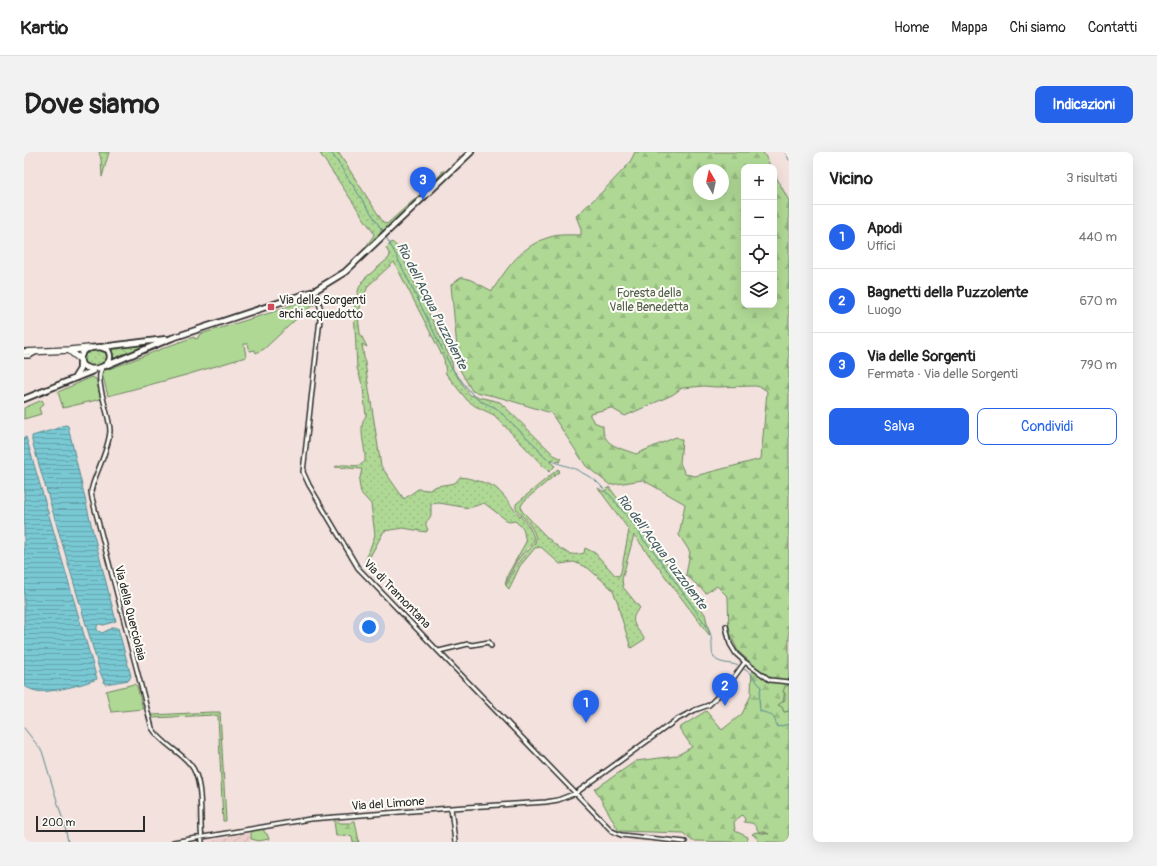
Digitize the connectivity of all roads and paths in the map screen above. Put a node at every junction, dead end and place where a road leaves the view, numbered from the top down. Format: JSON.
{"nodes":[{"id":1,"x":471,"y":152,"type":"edge"},
{"id":2,"x":314,"y":291,"type":"junction"},
{"id":3,"x":172,"y":338,"type":"junction"},
{"id":4,"x":100,"y":347,"type":"junction"},
{"id":5,"x":90,"y":348,"type":"junction"},
{"id":6,"x":70,"y":350,"type":"junction"},
{"id":7,"x":24,"y":352,"type":"edge"},
{"id":8,"x":37,"y":352,"type":"junction"},
{"id":9,"x":24,"y":356,"type":"edge"},
{"id":10,"x":80,"y":361,"type":"junction"},
{"id":11,"x":104,"y":366,"type":"junction"},
{"id":12,"x":96,"y":369,"type":"junction"},
{"id":13,"x":89,"y":372,"type":"junction"},
{"id":14,"x":73,"y":378,"type":"junction"},
{"id":15,"x":99,"y":378,"type":"junction"},
{"id":16,"x":24,"y":399,"type":"edge"},
{"id":17,"x":726,"y":626,"type":"dead end"},
{"id":18,"x":491,"y":646,"type":"dead end"},
{"id":19,"x":439,"y":651,"type":"junction"},
{"id":20,"x":745,"y":662,"type":"junction"},
{"id":21,"x":789,"y":682,"type":"edge"},
{"id":22,"x":576,"y":793,"type":"junction"},
{"id":23,"x":451,"y":808,"type":"junction"},
{"id":24,"x":201,"y":836,"type":"junction"},
{"id":25,"x":173,"y":842,"type":"edge"},
{"id":26,"x":202,"y":842,"type":"edge"},
{"id":27,"x":455,"y":842,"type":"edge"},
{"id":28,"x":685,"y":842,"type":"edge"}],
"edges":[{"from":1,"to":2,"type":"main road"},
{"from":2,"to":3,"type":"main road"},
{"from":2,"to":19,"type":"street","name":"Via di Tramontana"},
{"from":3,"to":4,"type":"main road"},
{"from":3,"to":11,"type":"main road"},
{"from":4,"to":5,"type":"main road"},
{"from":4,"to":11,"type":"main road"},
{"from":5,"to":6,"type":"highway"},
{"from":5,"to":10,"type":"main road"},
{"from":6,"to":8,"type":"highway"},
{"from":6,"to":10,"type":"highway"},
{"from":7,"to":8,"type":"highway"},
{"from":8,"to":9,"type":"street"},
{"from":10,"to":12,"type":"main road"},
{"from":10,"to":14,"type":"main road"},
{"from":11,"to":12,"type":"main road"},
{"from":11,"to":15,"type":"street","name":"Via della Querciolaia"},
{"from":12,"to":13,"type":"main road"},
{"from":13,"to":14,"type":"main road"},
{"from":13,"to":15,"type":"street"},
{"from":14,"to":16,"type":"main road"},
{"from":15,"to":24,"type":"street","name":"Via della Querciolaia"},
{"from":17,"to":20,"type":"street"},
{"from":18,"to":19,"type":"street"},
{"from":19,"to":22,"type":"street","name":"Via di Tramontana"},
{"from":20,"to":21,"type":"street"},
{"from":20,"to":22,"type":"street","name":"Via del Limone"},
{"from":22,"to":23,"type":"street","name":"Via del Limone"},
{"from":22,"to":28,"type":"street","name":"Via di Tramontana"},
{"from":23,"to":24,"type":"street","name":"Via del Limone"},
{"from":23,"to":27,"type":"street"},
{"from":24,"to":25,"type":"street","name":"Via del Limone"},
{"from":24,"to":26,"type":"street"}]}
